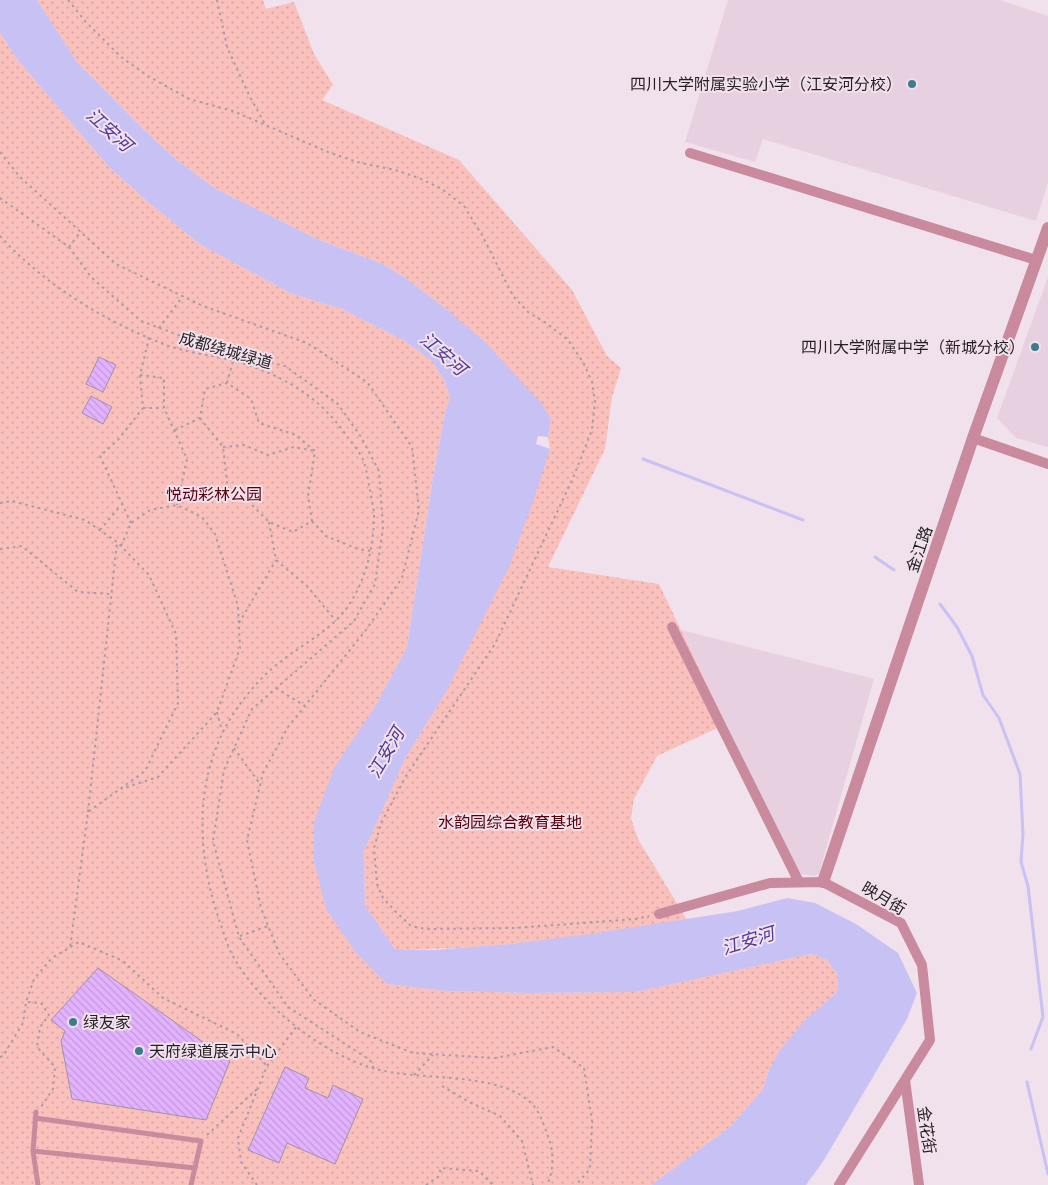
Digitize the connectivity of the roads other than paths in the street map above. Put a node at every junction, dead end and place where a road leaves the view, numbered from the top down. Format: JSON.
{"nodes":[{"id":1,"x":690,"y":153,"type":"dead end"},
{"id":2,"x":1048,"y":228,"type":"edge"},
{"id":3,"x":1036,"y":260,"type":"junction"},
{"id":4,"x":973,"y":438,"type":"junction"},
{"id":5,"x":1048,"y":464,"type":"edge"},
{"id":6,"x":672,"y":627,"type":"dead end"},
{"id":7,"x":799,"y":882,"type":"junction"},
{"id":8,"x":823,"y":882,"type":"junction"},
{"id":9,"x":659,"y":914,"type":"road end"},
{"id":10,"x":905,"y":1080,"type":"junction"},
{"id":11,"x":33,"y":1150,"type":"junction"},
{"id":12,"x":195,"y":1168,"type":"junction"},
{"id":13,"x":38,"y":1185,"type":"edge"},
{"id":14,"x":191,"y":1185,"type":"edge"},
{"id":15,"x":839,"y":1185,"type":"edge"},
{"id":16,"x":919,"y":1185,"type":"edge"}],
"edges":[{"from":1,"to":3,"type":"street"},
{"from":2,"to":3,"type":"street","name":"金江路"},
{"from":3,"to":4,"type":"street","name":"金江路"},
{"from":4,"to":5,"type":"street"},
{"from":4,"to":8,"type":"street","name":"金江路"},
{"from":6,"to":7,"type":"street"},
{"from":7,"to":8,"type":"street","name":"映月街"},
{"from":7,"to":9,"type":"street","name":"映月街"},
{"from":8,"to":10,"type":"street","name":"映月街"},
{"from":10,"to":15,"type":"street","name":"映月街"},
{"from":10,"to":16,"type":"street","name":"金花街"},
{"from":11,"to":12,"type":"lane"},
{"from":11,"to":12,"type":"lane"},
{"from":11,"to":13,"type":"lane"},
{"from":12,"to":14,"type":"lane"}]}
